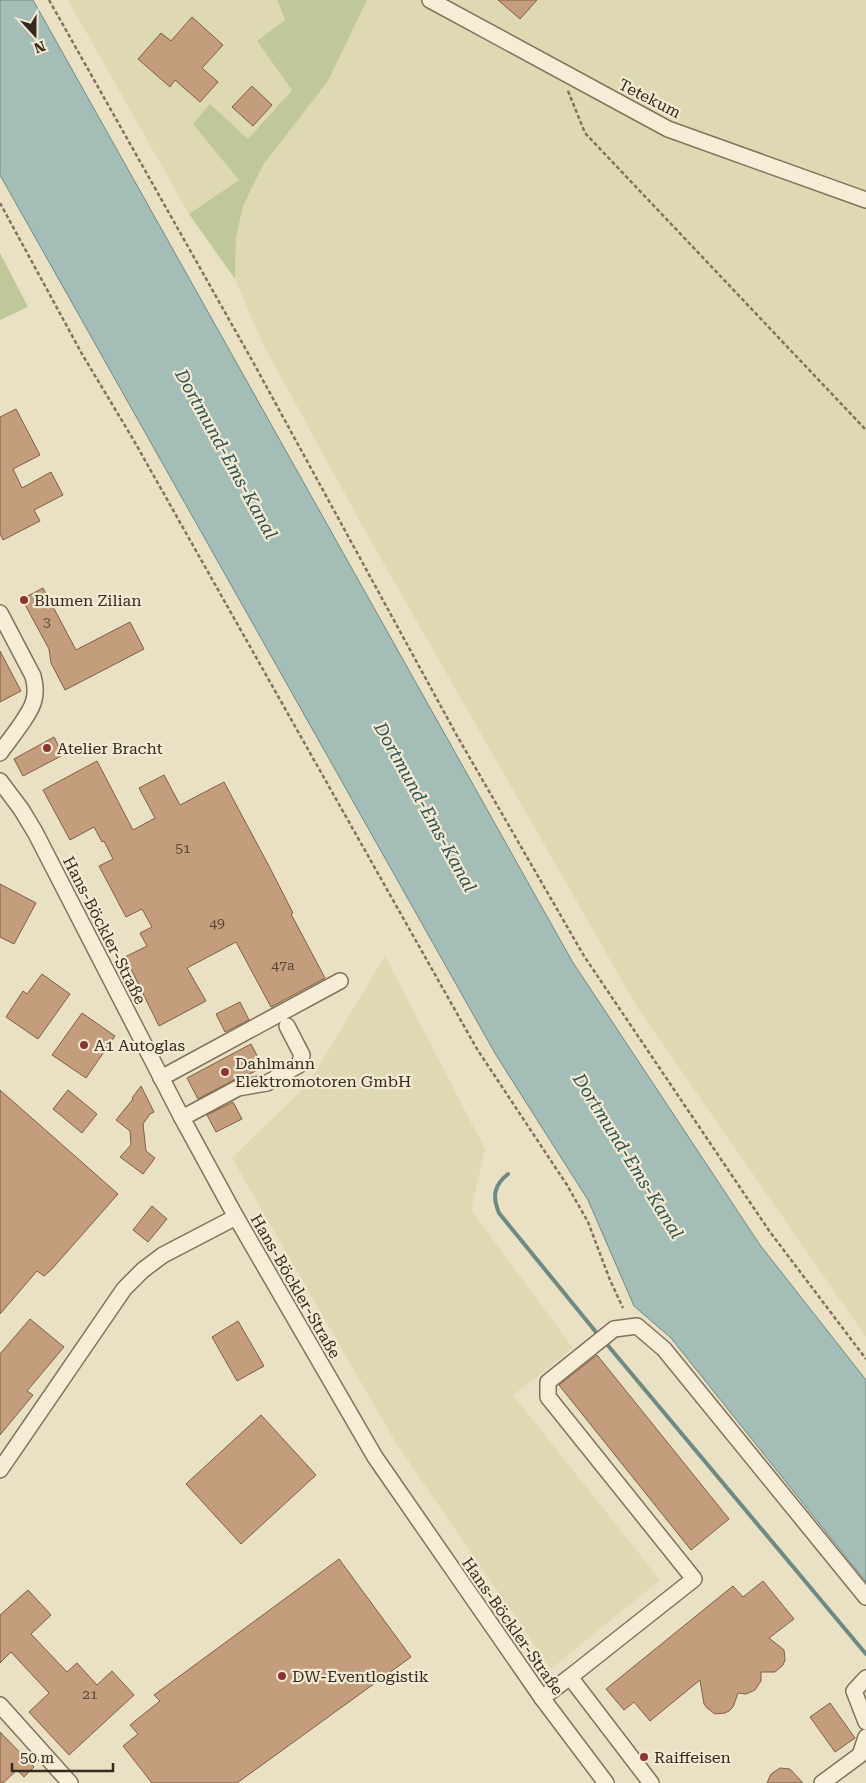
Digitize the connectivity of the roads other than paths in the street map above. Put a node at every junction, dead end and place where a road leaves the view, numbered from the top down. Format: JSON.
{"nodes":[{"id":1,"x":430,"y":0,"type":"edge"},
{"id":2,"x":866,"y":200,"type":"edge"},
{"id":3,"x":0,"y":613,"type":"edge"},
{"id":4,"x":0,"y":753,"type":"edge"},
{"id":5,"x":0,"y":781,"type":"edge"},
{"id":6,"x":340,"y":981,"type":"dead end"},
{"id":7,"x":287,"y":1026,"type":"dead end"},
{"id":8,"x":161,"y":1078,"type":"junction"},
{"id":9,"x":182,"y":1118,"type":"junction"},
{"id":10,"x":236,"y":1217,"type":"junction"},
{"id":11,"x":0,"y":1470,"type":"edge"},
{"id":12,"x":866,"y":1597,"type":"edge"},
{"id":13,"x":570,"y":1677,"type":"junction"},
{"id":14,"x":866,"y":1678,"type":"edge"},
{"id":15,"x":542,"y":1698,"type":"junction"},
{"id":16,"x":0,"y":1705,"type":"edge"},
{"id":17,"x":866,"y":1722,"type":"edge"},
{"id":18,"x":866,"y":1737,"type":"edge"},
{"id":19,"x":70,"y":1783,"type":"edge"},
{"id":20,"x":606,"y":1783,"type":"edge"},
{"id":21,"x":651,"y":1783,"type":"edge"},
{"id":22,"x":822,"y":1783,"type":"edge"}],
"edges":[{"from":1,"to":2,"type":"street","name":"Tetekum"},
{"from":3,"to":4,"type":"street"},
{"from":5,"to":8,"type":"street","name":"Hans-Böckler-Straße"},
{"from":6,"to":8,"type":"street"},
{"from":7,"to":9,"type":"street"},
{"from":8,"to":9,"type":"street","name":"Hans-Böckler-Straße"},
{"from":9,"to":10,"type":"street","name":"Hans-Böckler-Straße"},
{"from":10,"to":11,"type":"street"},
{"from":10,"to":15,"type":"street","name":"Hans-Böckler-Straße"},
{"from":12,"to":13,"type":"street"},
{"from":13,"to":15,"type":"street"},
{"from":13,"to":21,"type":"street"},
{"from":14,"to":17,"type":"street"},
{"from":15,"to":20,"type":"street","name":"Hans-Böckler-Straße"},
{"from":16,"to":19,"type":"street"},
{"from":18,"to":22,"type":"street"}]}
